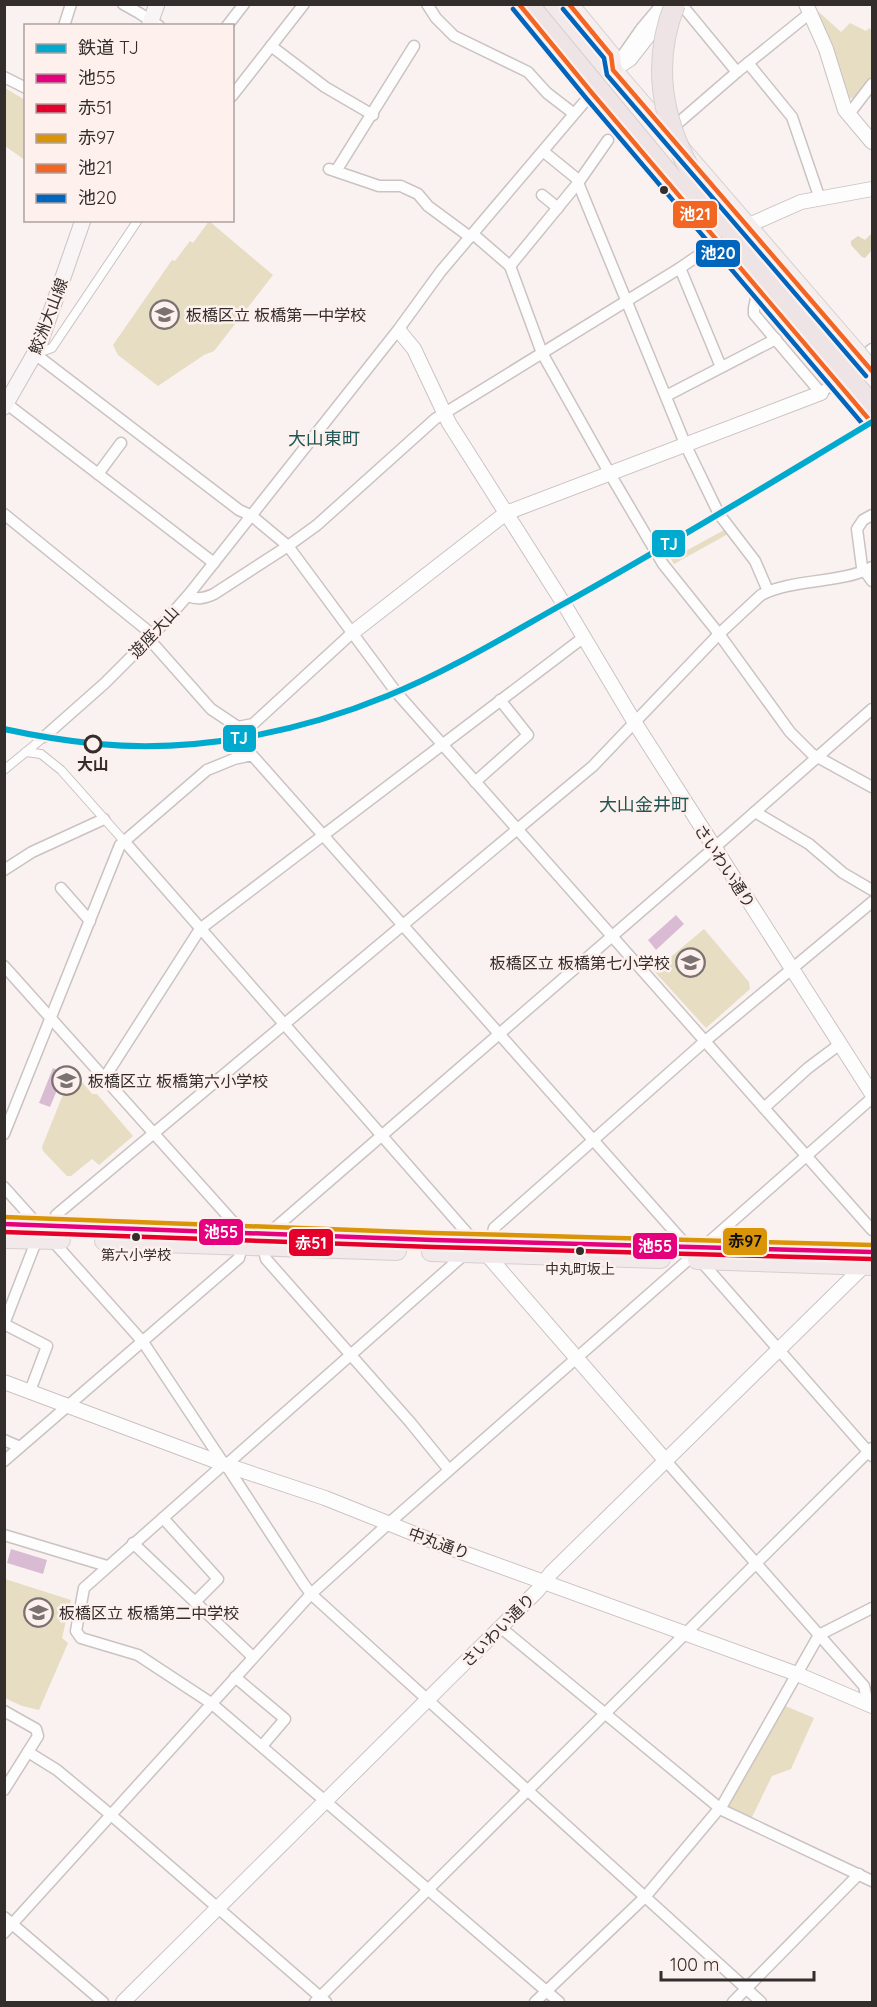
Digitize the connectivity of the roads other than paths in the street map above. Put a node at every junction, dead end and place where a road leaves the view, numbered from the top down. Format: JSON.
{"nodes":[{"id":1,"x":71,"y":4,"type":"edge"},
{"id":2,"x":123,"y":4,"type":"edge"},
{"id":3,"x":157,"y":4,"type":"edge"},
{"id":4,"x":244,"y":4,"type":"edge"},
{"id":5,"x":303,"y":4,"type":"edge"},
{"id":6,"x":427,"y":4,"type":"edge"},
{"id":7,"x":519,"y":4,"type":"edge"},
{"id":8,"x":530,"y":4,"type":"edge"},
{"id":9,"x":549,"y":4,"type":"edge"},
{"id":10,"x":568,"y":4,"type":"edge"},
{"id":11,"x":662,"y":4,"type":"edge"},
{"id":12,"x":679,"y":4,"type":"edge"},
{"id":13,"x":808,"y":9,"type":"edge"},
{"id":14,"x":65,"y":24,"type":"edge"},
{"id":15,"x":153,"y":24,"type":"edge"},
{"id":16,"x":229,"y":24,"type":"edge"},
{"id":17,"x":271,"y":46,"type":"junction"},
{"id":18,"x":414,"y":46,"type":"dead end"},
{"id":19,"x":748,"y":63,"type":"junction"},
{"id":20,"x":613,"y":70,"type":"junction"},
{"id":21,"x":737,"y":72,"type":"junction"},
{"id":22,"x":4,"y":77,"type":"edge"},
{"id":23,"x":873,"y":84,"type":"edge"},
{"id":24,"x":24,"y":87,"type":"edge"},
{"id":25,"x":592,"y":93,"type":"junction"},
{"id":26,"x":234,"y":94,"type":"edge"},
{"id":27,"x":573,"y":113,"type":"junction"},
{"id":28,"x":849,"y":114,"type":"junction"},
{"id":29,"x":373,"y":115,"type":"junction"},
{"id":30,"x":668,"y":132,"type":"junction"},
{"id":31,"x":608,"y":140,"type":"dead end"},
{"id":32,"x":873,"y":142,"type":"edge"},
{"id":33,"x":544,"y":152,"type":"junction"},
{"id":34,"x":578,"y":183,"type":"junction"},
{"id":35,"x":873,"y":189,"type":"edge"},
{"id":36,"x":542,"y":195,"type":"dead end"},
{"id":37,"x":820,"y":199,"type":"junction"},
{"id":38,"x":558,"y":208,"type":"junction"},
{"id":39,"x":82,"y":222,"type":"edge"},
{"id":40,"x":137,"y":222,"type":"edge"},
{"id":41,"x":748,"y":224,"type":"junction"},
{"id":42,"x":472,"y":236,"type":"junction"},
{"id":43,"x":718,"y":242,"type":"junction"},
{"id":44,"x":510,"y":266,"type":"junction"},
{"id":45,"x":680,"y":268,"type":"junction"},
{"id":46,"x":758,"y":289,"type":"junction"},
{"id":47,"x":627,"y":300,"type":"junction"},
{"id":48,"x":399,"y":331,"type":"junction"},
{"id":49,"x":776,"y":339,"type":"junction"},
{"id":50,"x":865,"y":351,"type":"edge"},
{"id":51,"x":542,"y":353,"type":"junction"},
{"id":52,"x":34,"y":354,"type":"junction"},
{"id":53,"x":832,"y":362,"type":"junction"},
{"id":54,"x":721,"y":368,"type":"junction"},
{"id":55,"x":873,"y":371,"type":"edge"},
{"id":56,"x":821,"y":393,"type":"junction"},
{"id":57,"x":666,"y":396,"type":"junction"},
{"id":58,"x":873,"y":397,"type":"edge"},
{"id":59,"x":873,"y":405,"type":"edge"},
{"id":60,"x":6,"y":406,"type":"edge"},
{"id":61,"x":444,"y":413,"type":"junction"},
{"id":62,"x":873,"y":423,"type":"edge"},
{"id":63,"x":121,"y":444,"type":"dead end"},
{"id":64,"x":686,"y":446,"type":"junction"},
{"id":65,"x":98,"y":474,"type":"junction"},
{"id":66,"x":610,"y":474,"type":"junction"},
{"id":67,"x":506,"y":513,"type":"junction"},
{"id":68,"x":4,"y":514,"type":"edge"},
{"id":69,"x":873,"y":515,"type":"edge"},
{"id":70,"x":252,"y":516,"type":"junction"},
{"id":71,"x":288,"y":546,"type":"junction"},
{"id":72,"x":214,"y":563,"type":"junction"},
{"id":73,"x":869,"y":569,"type":"edge"},
{"id":74,"x":873,"y":581,"type":"edge"},
{"id":75,"x":768,"y":591,"type":"junction"},
{"id":76,"x":188,"y":596,"type":"junction"},
{"id":77,"x":352,"y":633,"type":"junction"},
{"id":78,"x":719,"y":634,"type":"junction"},
{"id":79,"x":151,"y":637,"type":"junction"},
{"id":80,"x":584,"y":637,"type":"junction"},
{"id":81,"x":500,"y":700,"type":"junction"},
{"id":82,"x":873,"y":708,"type":"edge"},
{"id":83,"x":635,"y":723,"type":"junction"},
{"id":84,"x":44,"y":737,"type":"joint"},
{"id":85,"x":442,"y":744,"type":"junction"},
{"id":86,"x":26,"y":752,"type":"junction"},
{"id":87,"x":818,"y":758,"type":"junction"},
{"id":88,"x":4,"y":770,"type":"edge"},
{"id":89,"x":476,"y":782,"type":"junction"},
{"id":90,"x":873,"y":787,"type":"edge"},
{"id":91,"x":755,"y":812,"type":"junction"},
{"id":92,"x":104,"y":819,"type":"junction"},
{"id":93,"x":516,"y":829,"type":"junction"},
{"id":94,"x":322,"y":834,"type":"junction"},
{"id":95,"x":124,"y":841,"type":"junction"},
{"id":96,"x":714,"y":848,"type":"junction"},
{"id":97,"x":4,"y":870,"type":"edge"},
{"id":98,"x":61,"y":888,"type":"dead end"},
{"id":99,"x":873,"y":891,"type":"edge"},
{"id":100,"x":873,"y":902,"type":"edge"},
{"id":101,"x":90,"y":921,"type":"junction"},
{"id":102,"x":402,"y":925,"type":"junction"},
{"id":103,"x":200,"y":929,"type":"junction"},
{"id":104,"x":612,"y":936,"type":"junction"},
{"id":105,"x":4,"y":966,"type":"edge"},
{"id":106,"x":792,"y":969,"type":"junction"},
{"id":107,"x":51,"y":1017,"type":"junction"},
{"id":108,"x":285,"y":1025,"type":"junction"},
{"id":109,"x":499,"y":1034,"type":"junction"},
{"id":110,"x":704,"y":1042,"type":"junction"},
{"id":111,"x":840,"y":1044,"type":"junction"},
{"id":112,"x":105,"y":1077,"type":"junction"},
{"id":113,"x":873,"y":1096,"type":"edge"},
{"id":114,"x":764,"y":1108,"type":"junction"},
{"id":115,"x":4,"y":1134,"type":"edge"},
{"id":116,"x":154,"y":1134,"type":"junction"},
{"id":117,"x":382,"y":1135,"type":"junction"},
{"id":118,"x":593,"y":1142,"type":"junction"},
{"id":119,"x":807,"y":1156,"type":"junction"},
{"id":120,"x":4,"y":1187,"type":"edge"},
{"id":121,"x":4,"y":1224,"type":"edge"},
{"id":122,"x":873,"y":1230,"type":"edge"},
{"id":123,"x":45,"y":1233,"type":"junction"},
{"id":124,"x":4,"y":1239,"type":"edge"},
{"id":125,"x":243,"y":1240,"type":"junction"},
{"id":126,"x":265,"y":1240,"type":"junction"},
{"id":127,"x":479,"y":1247,"type":"junction"},
{"id":128,"x":695,"y":1254,"type":"junction"},
{"id":129,"x":870,"y":1260,"type":"edge"},
{"id":130,"x":4,"y":1324,"type":"edge"},
{"id":131,"x":143,"y":1342,"type":"junction"},
{"id":132,"x":778,"y":1349,"type":"junction"},
{"id":133,"x":349,"y":1354,"type":"junction"},
{"id":134,"x":575,"y":1359,"type":"junction"},
{"id":135,"x":4,"y":1382,"type":"edge"},
{"id":136,"x":30,"y":1391,"type":"junction"},
{"id":137,"x":69,"y":1405,"type":"junction"},
{"id":138,"x":4,"y":1440,"type":"edge"},
{"id":139,"x":20,"y":1447,"type":"junction"},
{"id":140,"x":871,"y":1452,"type":"edge"},
{"id":141,"x":4,"y":1461,"type":"edge"},
{"id":142,"x":666,"y":1461,"type":"junction"},
{"id":143,"x":225,"y":1465,"type":"junction"},
{"id":144,"x":449,"y":1470,"type":"junction"},
{"id":145,"x":163,"y":1518,"type":"junction"},
{"id":146,"x":387,"y":1524,"type":"junction"},
{"id":147,"x":4,"y":1535,"type":"edge"},
{"id":148,"x":133,"y":1544,"type":"junction"},
{"id":149,"x":755,"y":1564,"type":"junction"},
{"id":150,"x":107,"y":1566,"type":"junction"},
{"id":151,"x":545,"y":1582,"type":"junction"},
{"id":152,"x":311,"y":1594,"type":"junction"},
{"id":153,"x":195,"y":1602,"type":"junction"},
{"id":154,"x":873,"y":1608,"type":"edge"},
{"id":155,"x":500,"y":1627,"type":"junction"},
{"id":156,"x":686,"y":1633,"type":"junction"},
{"id":157,"x":819,"y":1635,"type":"junction"},
{"id":158,"x":253,"y":1657,"type":"junction"},
{"id":159,"x":797,"y":1674,"type":"junction"},
{"id":160,"x":235,"y":1677,"type":"junction"},
{"id":161,"x":427,"y":1700,"type":"junction"},
{"id":162,"x":211,"y":1703,"type":"junction"},
{"id":163,"x":870,"y":1705,"type":"edge"},
{"id":164,"x":4,"y":1711,"type":"edge"},
{"id":165,"x":604,"y":1714,"type":"junction"},
{"id":166,"x":262,"y":1746,"type":"junction"},
{"id":167,"x":28,"y":1752,"type":"junction"},
{"id":168,"x":4,"y":1790,"type":"edge"},
{"id":169,"x":527,"y":1790,"type":"junction"},
{"id":170,"x":325,"y":1801,"type":"junction"},
{"id":171,"x":719,"y":1808,"type":"junction"},
{"id":172,"x":111,"y":1815,"type":"junction"},
{"id":173,"x":859,"y":1874,"type":"junction"},
{"id":174,"x":873,"y":1881,"type":"edge"},
{"id":175,"x":427,"y":1890,"type":"junction"},
{"id":176,"x":645,"y":1897,"type":"junction"},
{"id":177,"x":218,"y":1907,"type":"junction"},
{"id":178,"x":9,"y":1920,"type":"edge"},
{"id":179,"x":4,"y":1933,"type":"edge"},
{"id":180,"x":746,"y":1989,"type":"junction"},
{"id":181,"x":546,"y":1992,"type":"junction"},
{"id":182,"x":320,"y":2001,"type":"edge"},
{"id":183,"x":103,"y":2002,"type":"edge"},
{"id":184,"x":123,"y":2002,"type":"edge"},
{"id":185,"x":535,"y":2002,"type":"edge"},
{"id":186,"x":559,"y":2002,"type":"edge"},
{"id":187,"x":733,"y":2002,"type":"edge"},
{"id":188,"x":761,"y":2002,"type":"edge"}],
"edges":[{"from":1,"to":14,"type":"street"},
{"from":2,"to":15,"type":"street"},
{"from":3,"to":15,"type":"main road"},
{"from":4,"to":16,"type":"street"},
{"from":5,"to":17,"type":"street"},
{"from":6,"to":27,"type":"street"},
{"from":7,"to":25,"type":"main road"},
{"from":8,"to":53,"type":"highway","bridge":true},
{"from":9,"to":20,"type":"highway"},
{"from":10,"to":20,"type":"main road"},
{"from":11,"to":20,"type":"street"},
{"from":12,"to":20,"type":"street"},
{"from":12,"to":21,"type":"street"},
{"from":12,"to":53,"type":"highway","bridge":true},
{"from":13,"to":19,"type":"street"},
{"from":13,"to":28,"type":"street"},
{"from":17,"to":26,"type":"street"},
{"from":17,"to":29,"type":"street"},
{"from":18,"to":29,"type":"street"},
{"from":19,"to":21,"type":"street"},
{"from":19,"to":37,"type":"street"},
{"from":20,"to":25,"type":"street"},
{"from":20,"to":30,"type":"main road"},
{"from":21,"to":30,"type":"street"},
{"from":22,"to":24,"type":"street"},
{"from":23,"to":28,"type":"street"},
{"from":25,"to":27,"type":"street","name":"遊座大山"},
{"from":25,"to":43,"type":"main road"},
{"from":27,"to":33,"type":"street","name":"遊座大山"},
{"from":28,"to":32,"type":"street"},
{"from":29,"to":42,"type":"street"},
{"from":30,"to":41,"type":"main road"},
{"from":31,"to":34,"type":"street"},
{"from":33,"to":34,"type":"street"},
{"from":33,"to":42,"type":"street","name":"遊座大山"},
{"from":34,"to":38,"type":"street"},
{"from":34,"to":47,"type":"street"},
{"from":35,"to":37,"type":"street"},
{"from":36,"to":38,"type":"street"},
{"from":37,"to":41,"type":"street"},
{"from":38,"to":44,"type":"street"},
{"from":39,"to":52,"type":"main road","name":"鮫洲大山線"},
{"from":40,"to":52,"type":"street"},
{"from":41,"to":43,"type":"street"},
{"from":41,"to":50,"type":"main road"},
{"from":42,"to":44,"type":"street"},
{"from":42,"to":48,"type":"street","name":"遊座大山"},
{"from":43,"to":45,"type":"street"},
{"from":43,"to":46,"type":"main road"},
{"from":44,"to":51,"type":"street"},
{"from":45,"to":47,"type":"street"},
{"from":45,"to":54,"type":"street"},
{"from":46,"to":49,"type":"street"},
{"from":46,"to":53,"type":"main road"},
{"from":47,"to":51,"type":"street"},
{"from":47,"to":57,"type":"street"},
{"from":48,"to":61,"type":"street","name":"さいわい通り"},
{"from":48,"to":70,"type":"street","name":"遊座大山"},
{"from":49,"to":54,"type":"street"},
{"from":49,"to":56,"type":"street"},
{"from":50,"to":55,"type":"main road","bridge":true},
{"from":50,"to":56,"type":"street"},
{"from":51,"to":61,"type":"street"},
{"from":51,"to":66,"type":"street"},
{"from":52,"to":60,"type":"main road","name":"鮫洲大山線"},
{"from":52,"to":70,"type":"street"},
{"from":53,"to":58,"type":"highway"},
{"from":53,"to":59,"type":"highway","bridge":true},
{"from":53,"to":62,"type":"main road","bridge":true},
{"from":54,"to":57,"type":"street"},
{"from":56,"to":64,"type":"street"},
{"from":57,"to":64,"type":"street"},
{"from":60,"to":65,"type":"street"},
{"from":61,"to":67,"type":"street","name":"さいわい通り"},
{"from":61,"to":71,"type":"street"},
{"from":63,"to":65,"type":"street"},
{"from":64,"to":66,"type":"street"},
{"from":64,"to":75,"type":"street"},
{"from":65,"to":72,"type":"street"},
{"from":66,"to":67,"type":"street"},
{"from":66,"to":78,"type":"street"},
{"from":67,"to":77,"type":"street"},
{"from":67,"to":80,"type":"street","name":"さいわい通り"},
{"from":68,"to":79,"type":"street"},
{"from":69,"to":73,"type":"street"},
{"from":70,"to":71,"type":"street"},
{"from":70,"to":72,"type":"street","name":"遊座大山"},
{"from":71,"to":76,"type":"street"},
{"from":71,"to":77,"type":"street"},
{"from":72,"to":76,"type":"street","name":"遊座大山"},
{"from":73,"to":74,"type":"street"},
{"from":73,"to":75,"type":"street"},
{"from":75,"to":78,"type":"street"},
{"from":76,"to":79,"type":"street","name":"遊座大山"},
{"from":77,"to":79,"type":"street"},
{"from":77,"to":85,"type":"street"},
{"from":78,"to":83,"type":"street"},
{"from":78,"to":87,"type":"street"},
{"from":79,"to":84,"type":"street","name":"遊座大山"},
{"from":80,"to":81,"type":"street"},
{"from":80,"to":83,"type":"street","name":"さいわい通り"},
{"from":81,"to":85,"type":"street"},
{"from":81,"to":89,"type":"street"},
{"from":82,"to":87,"type":"street"},
{"from":83,"to":93,"type":"street"},
{"from":83,"to":96,"type":"street","name":"さいわい通り"},
{"from":84,"to":86,"type":"street"},
{"from":85,"to":89,"type":"street"},
{"from":85,"to":94,"type":"street"},
{"from":86,"to":88,"type":"street"},
{"from":86,"to":92,"type":"street"},
{"from":87,"to":90,"type":"street"},
{"from":87,"to":91,"type":"street"},
{"from":89,"to":93,"type":"street"},
{"from":91,"to":96,"type":"street"},
{"from":91,"to":99,"type":"street"},
{"from":92,"to":95,"type":"street"},
{"from":92,"to":97,"type":"street"},
{"from":93,"to":102,"type":"street"},
{"from":93,"to":104,"type":"street"},
{"from":94,"to":95,"type":"street"},
{"from":94,"to":102,"type":"street"},
{"from":94,"to":103,"type":"street"},
{"from":95,"to":101,"type":"street"},
{"from":95,"to":103,"type":"street"},
{"from":96,"to":104,"type":"street"},
{"from":96,"to":106,"type":"street","name":"さいわい通り"},
{"from":98,"to":101,"type":"street"},
{"from":100,"to":106,"type":"street"},
{"from":101,"to":107,"type":"street"},
{"from":102,"to":108,"type":"street"},
{"from":102,"to":109,"type":"street"},
{"from":103,"to":108,"type":"street"},
{"from":103,"to":112,"type":"street"},
{"from":104,"to":109,"type":"street"},
{"from":104,"to":110,"type":"street"},
{"from":105,"to":107,"type":"street"},
{"from":106,"to":110,"type":"street"},
{"from":106,"to":111,"type":"street","name":"さいわい通り"},
{"from":107,"to":112,"type":"street"},
{"from":107,"to":115,"type":"street"},
{"from":108,"to":116,"type":"street"},
{"from":108,"to":117,"type":"street"},
{"from":109,"to":117,"type":"street"},
{"from":109,"to":118,"type":"street"},
{"from":110,"to":114,"type":"street"},
{"from":110,"to":118,"type":"street"},
{"from":111,"to":113,"type":"street","name":"さいわい通り"},
{"from":111,"to":114,"type":"street"},
{"from":112,"to":116,"type":"street"},
{"from":113,"to":119,"type":"street"},
{"from":114,"to":119,"type":"street"},
{"from":116,"to":123,"type":"street"},
{"from":116,"to":125,"type":"street"},
{"from":117,"to":126,"type":"street"},
{"from":117,"to":127,"type":"street"},
{"from":118,"to":127,"type":"street"},
{"from":118,"to":128,"type":"street"},
{"from":119,"to":122,"type":"street"},
{"from":119,"to":128,"type":"street"},
{"from":120,"to":123,"type":"street"},
{"from":121,"to":123,"type":"highway"},
{"from":123,"to":124,"type":"highway"},
{"from":123,"to":125,"type":"highway"},
{"from":123,"to":130,"type":"street"},
{"from":123,"to":131,"type":"street"},
{"from":125,"to":126,"type":"highway"},
{"from":125,"to":131,"type":"street"},
{"from":126,"to":127,"type":"highway"},
{"from":126,"to":133,"type":"street"},
{"from":127,"to":128,"type":"highway"},
{"from":127,"to":133,"type":"street"},
{"from":127,"to":134,"type":"street"},
{"from":128,"to":129,"type":"highway"},
{"from":128,"to":132,"type":"street"},
{"from":128,"to":134,"type":"street"},
{"from":129,"to":132,"type":"street","name":"さいわい通り"},
{"from":130,"to":136,"type":"street"},
{"from":131,"to":137,"type":"street"},
{"from":131,"to":143,"type":"street"},
{"from":132,"to":140,"type":"street"},
{"from":132,"to":142,"type":"street","name":"さいわい通り"},
{"from":133,"to":143,"type":"street"},
{"from":133,"to":144,"type":"street"},
{"from":134,"to":142,"type":"street"},
{"from":134,"to":144,"type":"street"},
{"from":135,"to":136,"type":"street","name":"中丸通り"},
{"from":136,"to":137,"type":"street","name":"中丸通り"},
{"from":137,"to":139,"type":"street"},
{"from":137,"to":143,"type":"street","name":"中丸通り"},
{"from":138,"to":139,"type":"street"},
{"from":139,"to":141,"type":"street"},
{"from":140,"to":149,"type":"street"},
{"from":142,"to":149,"type":"street"},
{"from":142,"to":151,"type":"street","name":"さいわい通り"},
{"from":143,"to":145,"type":"street"},
{"from":143,"to":146,"type":"street","name":"中丸通り"},
{"from":143,"to":152,"type":"street"},
{"from":144,"to":146,"type":"street"},
{"from":145,"to":148,"type":"street"},
{"from":145,"to":153,"type":"street"},
{"from":146,"to":151,"type":"street","name":"中丸通り"},
{"from":146,"to":152,"type":"street"},
{"from":147,"to":150,"type":"street"},
{"from":148,"to":150,"type":"street"},
{"from":148,"to":153,"type":"street"},
{"from":149,"to":156,"type":"street"},
{"from":149,"to":157,"type":"street"},
{"from":150,"to":162,"type":"street"},
{"from":151,"to":155,"type":"street","name":"さいわい通り"},
{"from":151,"to":156,"type":"street","name":"中丸通り"},
{"from":152,"to":158,"type":"street"},
{"from":152,"to":161,"type":"street"},
{"from":153,"to":158,"type":"street"},
{"from":154,"to":157,"type":"street"},
{"from":155,"to":161,"type":"street","name":"さいわい通り"},
{"from":155,"to":165,"type":"street"},
{"from":156,"to":159,"type":"street","name":"中丸通り"},
{"from":156,"to":165,"type":"street"},
{"from":157,"to":159,"type":"street"},
{"from":157,"to":163,"type":"street"},
{"from":158,"to":160,"type":"street"},
{"from":159,"to":163,"type":"street","name":"中丸通り"},
{"from":159,"to":171,"type":"street"},
{"from":160,"to":162,"type":"street"},
{"from":160,"to":166,"type":"street"},
{"from":161,"to":169,"type":"street"},
{"from":161,"to":170,"type":"street","name":"さいわい通り"},
{"from":162,"to":166,"type":"street"},
{"from":162,"to":172,"type":"street"},
{"from":164,"to":167,"type":"street"},
{"from":165,"to":169,"type":"street"},
{"from":165,"to":171,"type":"street"},
{"from":166,"to":170,"type":"street"},
{"from":167,"to":168,"type":"street"},
{"from":167,"to":172,"type":"street"},
{"from":169,"to":175,"type":"street"},
{"from":169,"to":176,"type":"street"},
{"from":170,"to":175,"type":"street"},
{"from":170,"to":177,"type":"street","name":"さいわい通り"},
{"from":171,"to":173,"type":"street"},
{"from":171,"to":176,"type":"street"},
{"from":172,"to":177,"type":"street"},
{"from":172,"to":178,"type":"street"},
{"from":173,"to":174,"type":"street"},
{"from":173,"to":180,"type":"street"},
{"from":175,"to":181,"type":"street"},
{"from":175,"to":182,"type":"street"},
{"from":176,"to":180,"type":"street"},
{"from":176,"to":181,"type":"street"},
{"from":177,"to":182,"type":"street"},
{"from":177,"to":184,"type":"street","name":"さいわい通り"},
{"from":178,"to":179,"type":"street"},
{"from":178,"to":183,"type":"street"},
{"from":180,"to":187,"type":"street"},
{"from":180,"to":188,"type":"street"},
{"from":181,"to":185,"type":"street"},
{"from":181,"to":186,"type":"street"}]}
